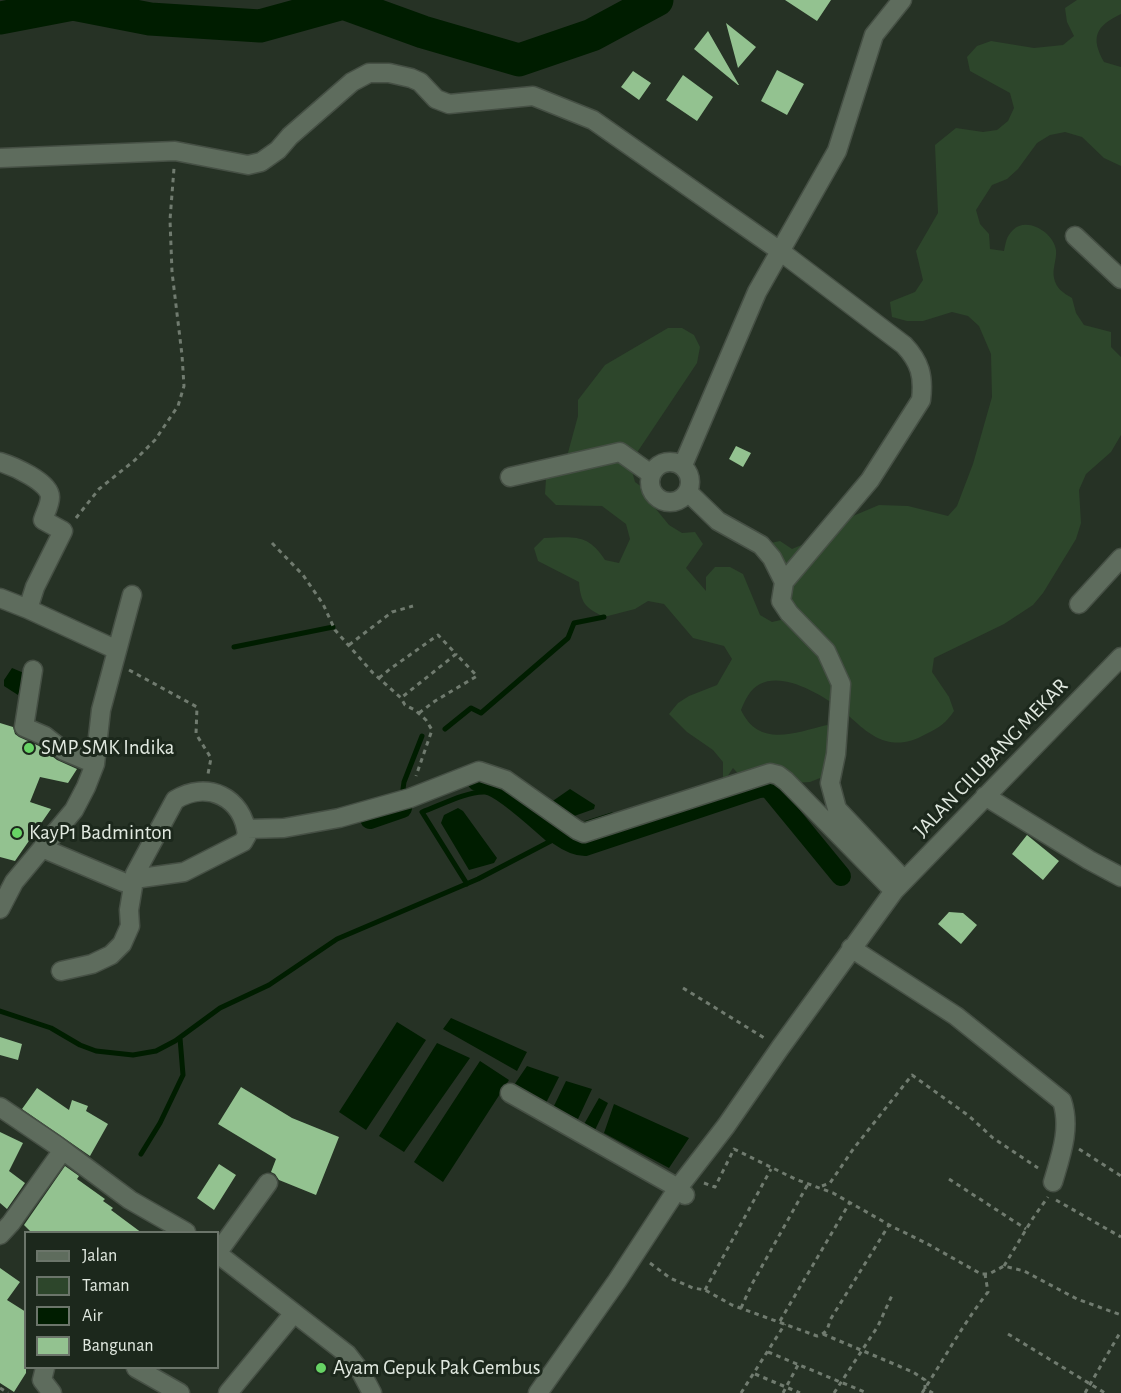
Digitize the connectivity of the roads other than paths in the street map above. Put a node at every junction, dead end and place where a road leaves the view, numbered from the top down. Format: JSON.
{"nodes":[{"id":1,"x":902,"y":0,"type":"edge"},
{"id":2,"x":0,"y":158,"type":"edge"},
{"id":3,"x":1075,"y":236,"type":"dead end"},
{"id":4,"x":780,"y":251,"type":"junction"},
{"id":5,"x":1121,"y":279,"type":"edge"},
{"id":6,"x":0,"y":462,"type":"edge"},
{"id":7,"x":683,"y":465,"type":"junction"},
{"id":8,"x":651,"y":474,"type":"junction"},
{"id":9,"x":510,"y":477,"type":"dead end"},
{"id":10,"x":688,"y":493,"type":"junction"},
{"id":11,"x":1121,"y":558,"type":"edge"},
{"id":12,"x":784,"y":582,"type":"junction"},
{"id":13,"x":132,"y":595,"type":"dead end"},
{"id":14,"x":0,"y":598,"type":"edge"},
{"id":15,"x":1079,"y":604,"type":"dead end"},
{"id":16,"x":28,"y":609,"type":"junction"},
{"id":17,"x":115,"y":656,"type":"junction"},
{"id":18,"x":1121,"y":657,"type":"edge"},
{"id":19,"x":33,"y":670,"type":"dead end"},
{"id":20,"x":95,"y":764,"type":"junction"},
{"id":21,"x":985,"y":796,"type":"junction"},
{"id":22,"x":247,"y":829,"type":"junction"},
{"id":23,"x":42,"y":848,"type":"junction"},
{"id":24,"x":1121,"y":877,"type":"edge"},
{"id":25,"x":129,"y":881,"type":"junction"},
{"id":26,"x":899,"y":885,"type":"junction"},
{"id":27,"x":0,"y":909,"type":"edge"},
{"id":28,"x":851,"y":948,"type":"junction"},
{"id":29,"x":61,"y":971,"type":"dead end"},
{"id":30,"x":510,"y":1093,"type":"dead end"},
{"id":31,"x":0,"y":1107,"type":"edge"},
{"id":32,"x":63,"y":1150,"type":"junction"},
{"id":33,"x":1053,"y":1182,"type":"road end"},
{"id":34,"x":268,"y":1183,"type":"dead end"},
{"id":35,"x":682,"y":1191,"type":"junction"},
{"id":36,"x":183,"y":1231,"type":"edge"},
{"id":37,"x":0,"y":1235,"type":"edge"},
{"id":38,"x":219,"y":1252,"type":"edge"},
{"id":39,"x":219,"y":1254,"type":"edge"},
{"id":40,"x":294,"y":1313,"type":"junction"},
{"id":41,"x":45,"y":1369,"type":"edge"},
{"id":42,"x":138,"y":1369,"type":"edge"},
{"id":43,"x":52,"y":1393,"type":"edge"},
{"id":44,"x":180,"y":1393,"type":"edge"},
{"id":45,"x":228,"y":1393,"type":"edge"},
{"id":46,"x":372,"y":1393,"type":"edge"},
{"id":47,"x":538,"y":1393,"type":"edge"}],
"edges":[{"from":1,"to":4,"type":"street"},
{"from":2,"to":4,"type":"street"},
{"from":3,"to":5,"type":"street"},
{"from":4,"to":7,"type":"street"},
{"from":4,"to":12,"type":"street"},
{"from":6,"to":16,"type":"street"},
{"from":7,"to":8,"type":"street"},
{"from":7,"to":10,"type":"street"},
{"from":8,"to":9,"type":"street"},
{"from":8,"to":10,"type":"street"},
{"from":10,"to":12,"type":"street"},
{"from":11,"to":15,"type":"street"},
{"from":12,"to":26,"type":"street"},
{"from":13,"to":17,"type":"street"},
{"from":14,"to":16,"type":"street"},
{"from":16,"to":17,"type":"street"},
{"from":17,"to":20,"type":"street"},
{"from":18,"to":21,"type":"street","name":"JALAN CILUBANG MEKAR"},
{"from":19,"to":20,"type":"street"},
{"from":20,"to":23,"type":"street"},
{"from":21,"to":24,"type":"street"},
{"from":21,"to":26,"type":"street","name":"JALAN CILUBANG MEKAR"},
{"from":22,"to":25,"type":"street"},
{"from":22,"to":25,"type":"street"},
{"from":22,"to":26,"type":"street"},
{"from":23,"to":25,"type":"street"},
{"from":23,"to":27,"type":"street"},
{"from":25,"to":29,"type":"street"},
{"from":26,"to":28,"type":"street","name":"JALAN CILUBANG MEKAR"},
{"from":28,"to":33,"type":"street"},
{"from":28,"to":35,"type":"street","name":"JALAN CILUBANG MEKAR"},
{"from":30,"to":35,"type":"street"},
{"from":31,"to":32,"type":"street"},
{"from":32,"to":36,"type":"street"},
{"from":32,"to":37,"type":"street"},
{"from":34,"to":38,"type":"street"},
{"from":35,"to":47,"type":"street","name":"JALAN CILUBANG MEKAR"},
{"from":39,"to":40,"type":"street"},
{"from":40,"to":45,"type":"street"},
{"from":40,"to":46,"type":"street"},
{"from":41,"to":43,"type":"street"},
{"from":42,"to":44,"type":"street"}]}
